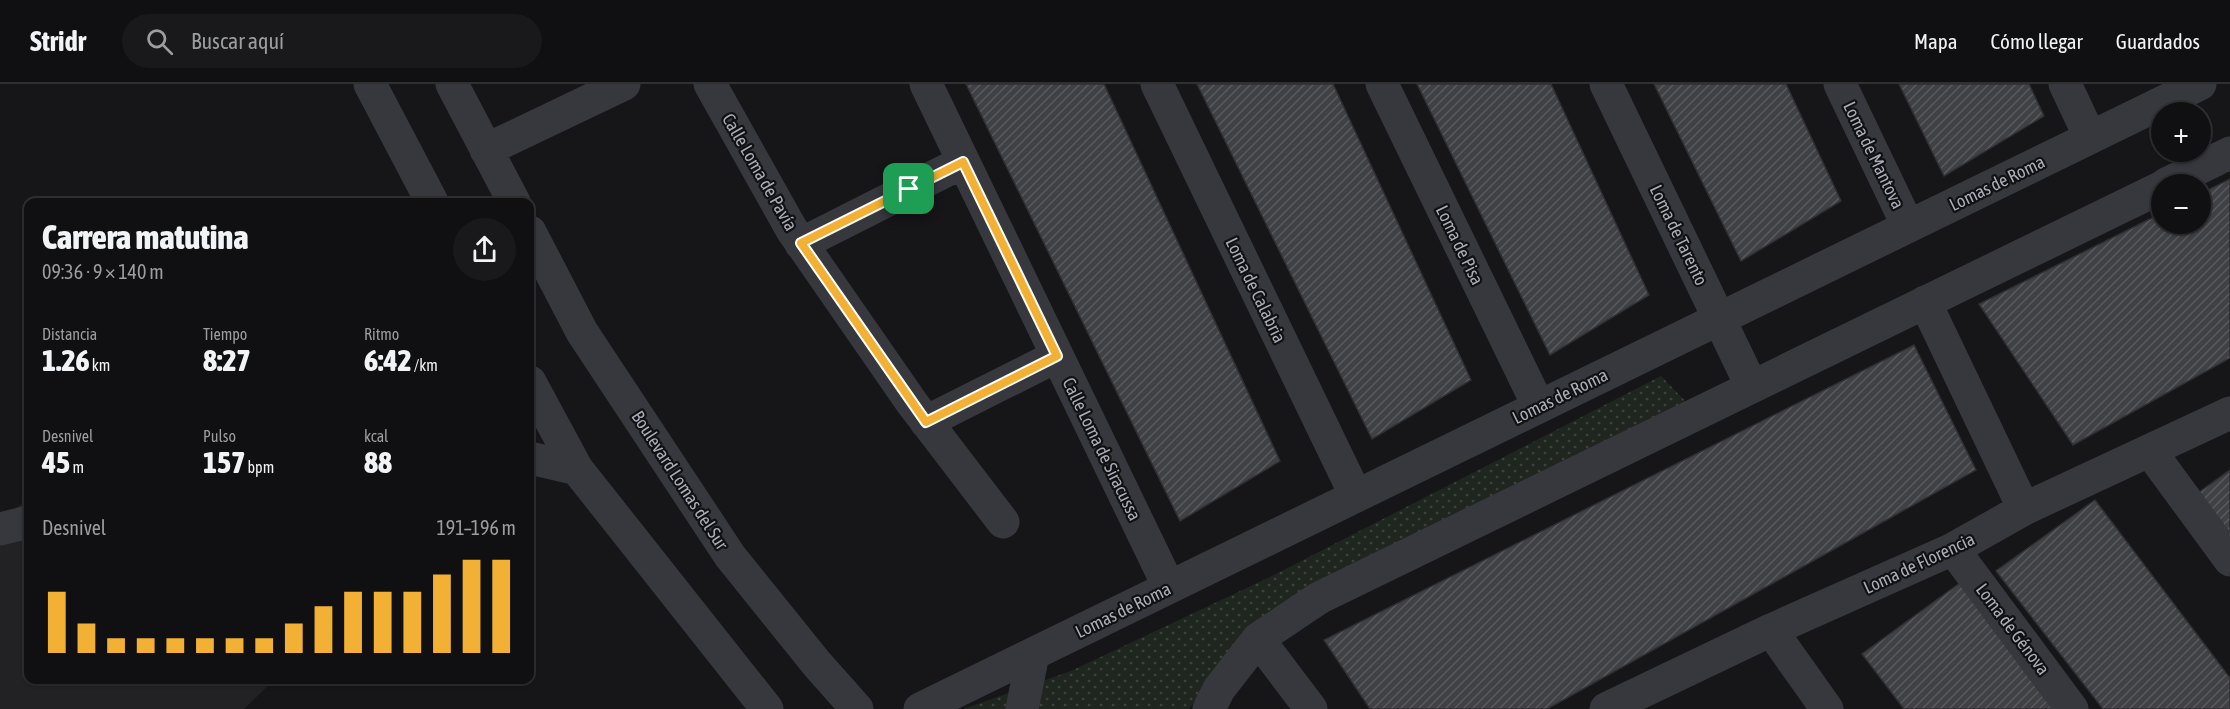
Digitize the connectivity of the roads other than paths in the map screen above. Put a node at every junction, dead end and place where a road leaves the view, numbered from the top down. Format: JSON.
{"nodes":[{"id":1,"x":370,"y":84,"type":"edge"},
{"id":2,"x":452,"y":84,"type":"edge"},
{"id":3,"x":624,"y":84,"type":"edge"},
{"id":4,"x":710,"y":84,"type":"edge"},
{"id":5,"x":926,"y":84,"type":"edge"},
{"id":6,"x":1157,"y":84,"type":"edge"},
{"id":7,"x":1382,"y":84,"type":"edge"},
{"id":8,"x":1606,"y":84,"type":"edge"},
{"id":9,"x":1840,"y":84,"type":"edge"},
{"id":10,"x":2065,"y":84,"type":"edge"},
{"id":11,"x":2200,"y":84,"type":"edge"},
{"id":12,"x":2090,"y":137,"type":"junction"},
{"id":13,"x":486,"y":150,"type":"junction"},
{"id":14,"x":2230,"y":153,"type":"edge"},
{"id":15,"x":963,"y":162,"type":"junction"},
{"id":16,"x":2187,"y":174,"type":"edge"},
{"id":17,"x":2151,"y":191,"type":"edge"},
{"id":18,"x":430,"y":198,"type":"edge"},
{"id":19,"x":512,"y":198,"type":"edge"},
{"id":20,"x":1908,"y":226,"type":"junction"},
{"id":21,"x":534,"y":240,"type":"edge"},
{"id":22,"x":801,"y":243,"type":"junction"},
{"id":23,"x":1925,"y":302,"type":"junction"},
{"id":24,"x":1719,"y":319,"type":"junction"},
{"id":25,"x":1057,"y":356,"type":"junction"},
{"id":26,"x":1752,"y":387,"type":"junction"},
{"id":27,"x":534,"y":389,"type":"edge"},
{"id":28,"x":1539,"y":406,"type":"junction"},
{"id":29,"x":2230,"y":413,"type":"edge"},
{"id":30,"x":926,"y":422,"type":"junction"},
{"id":31,"x":2150,"y":451,"type":"junction"},
{"id":32,"x":534,"y":460,"type":"edge"},
{"id":33,"x":577,"y":469,"type":"junction"},
{"id":34,"x":1356,"y":496,"type":"junction"},
{"id":35,"x":2024,"y":509,"type":"junction"},
{"id":36,"x":1003,"y":522,"type":"dead end"},
{"id":37,"x":24,"y":523,"type":"edge"},
{"id":38,"x":0,"y":529,"type":"edge"},
{"id":39,"x":1953,"y":549,"type":"junction"},
{"id":40,"x":2230,"y":560,"type":"edge"},
{"id":41,"x":1169,"y":587,"type":"junction"},
{"id":42,"x":1771,"y":630,"type":"junction"},
{"id":43,"x":1258,"y":639,"type":"junction"},
{"id":44,"x":1033,"y":654,"type":"junction"},
{"id":45,"x":767,"y":709,"type":"edge"},
{"id":46,"x":857,"y":709,"type":"edge"},
{"id":47,"x":920,"y":709,"type":"edge"},
{"id":48,"x":1022,"y":709,"type":"edge"},
{"id":49,"x":1209,"y":709,"type":"edge"},
{"id":50,"x":1311,"y":709,"type":"edge"},
{"id":51,"x":1606,"y":709,"type":"edge"},
{"id":52,"x":1827,"y":709,"type":"edge"},
{"id":53,"x":2072,"y":709,"type":"edge"}],
"edges":[{"from":1,"to":18,"type":"street"},
{"from":2,"to":13,"type":"street"},
{"from":3,"to":13,"type":"street"},
{"from":4,"to":22,"type":"street","name":"Calle Loma de Pavía"},
{"from":5,"to":15,"type":"street","name":"Calle Loma de Siracussa"},
{"from":6,"to":34,"type":"street","name":"Loma de Calabria"},
{"from":7,"to":28,"type":"street","name":"Loma de Pisa"},
{"from":8,"to":24,"type":"street","name":"Loma de Tarento"},
{"from":9,"to":20,"type":"street","name":"Loma de Mantova"},
{"from":10,"to":12,"type":"street"},
{"from":11,"to":12,"type":"street","name":"Lomas de Roma"},
{"from":12,"to":20,"type":"street","name":"Lomas de Roma"},
{"from":13,"to":19,"type":"street"},
{"from":14,"to":16,"type":"street"},
{"from":15,"to":22,"type":"street"},
{"from":15,"to":25,"type":"street","name":"Calle Loma de Siracussa"},
{"from":17,"to":23,"type":"street"},
{"from":20,"to":24,"type":"street","name":"Lomas de Roma"},
{"from":21,"to":46,"type":"street","name":"Boulevard Lomas del Sur"},
{"from":22,"to":30,"type":"street","name":"Calle Loma de Pavía"},
{"from":23,"to":26,"type":"street"},
{"from":23,"to":35,"type":"street"},
{"from":24,"to":26,"type":"street","name":"Loma de Tarento"},
{"from":24,"to":28,"type":"street","name":"Lomas de Roma"},
{"from":25,"to":30,"type":"street"},
{"from":25,"to":41,"type":"street","name":"Calle Loma de Siracussa"},
{"from":26,"to":43,"type":"street"},
{"from":27,"to":33,"type":"street"},
{"from":28,"to":34,"type":"street","name":"Lomas de Roma"},
{"from":29,"to":31,"type":"street","name":"Loma de Florencia"},
{"from":30,"to":36,"type":"street","name":"Calle Loma de Pavía"},
{"from":31,"to":35,"type":"street","name":"Loma de Florencia"},
{"from":31,"to":40,"type":"street"},
{"from":32,"to":33,"type":"street"},
{"from":33,"to":45,"type":"street"},
{"from":34,"to":41,"type":"street","name":"Lomas de Roma"},
{"from":35,"to":39,"type":"street","name":"Loma de Florencia"},
{"from":37,"to":38,"type":"street"},
{"from":39,"to":42,"type":"street","name":"Loma de Florencia"},
{"from":39,"to":53,"type":"street","name":"Loma de Génova"},
{"from":41,"to":44,"type":"street","name":"Lomas de Roma"},
{"from":42,"to":51,"type":"street","name":"Loma de Florencia"},
{"from":42,"to":52,"type":"street"},
{"from":43,"to":49,"type":"street"},
{"from":43,"to":50,"type":"street"},
{"from":44,"to":47,"type":"street","name":"Lomas de Roma"},
{"from":44,"to":48,"type":"street"}]}
